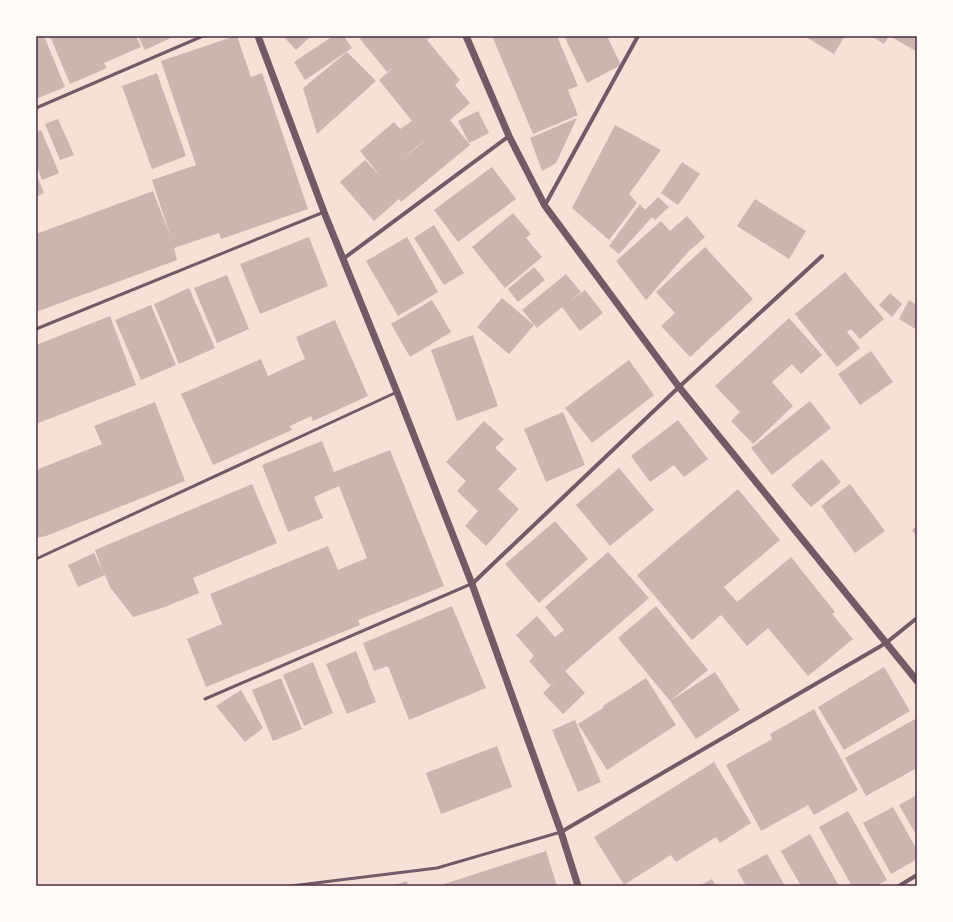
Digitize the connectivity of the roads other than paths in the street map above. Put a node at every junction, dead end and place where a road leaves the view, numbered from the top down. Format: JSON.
{"nodes":[{"id":1,"x":203,"y":36,"type":"edge"},
{"id":2,"x":258,"y":36,"type":"edge"},
{"id":3,"x":466,"y":36,"type":"edge"},
{"id":4,"x":638,"y":36,"type":"edge"},
{"id":5,"x":36,"y":108,"type":"edge"},
{"id":6,"x":509,"y":136,"type":"junction"},
{"id":7,"x":545,"y":206,"type":"junction"},
{"id":8,"x":324,"y":212,"type":"junction"},
{"id":9,"x":822,"y":256,"type":"dead end"},
{"id":10,"x":343,"y":259,"type":"junction"},
{"id":11,"x":36,"y":329,"type":"edge"},
{"id":12,"x":678,"y":387,"type":"junction"},
{"id":13,"x":397,"y":392,"type":"junction"},
{"id":14,"x":36,"y":559,"type":"edge"},
{"id":15,"x":472,"y":584,"type":"junction"},
{"id":16,"x":917,"y":618,"type":"edge"},
{"id":17,"x":886,"y":643,"type":"junction"},
{"id":18,"x":917,"y":681,"type":"edge"},
{"id":19,"x":205,"y":700,"type":"dead end"},
{"id":20,"x":561,"y":832,"type":"junction"},
{"id":21,"x":917,"y":875,"type":"edge"},
{"id":22,"x":291,"y":886,"type":"edge"},
{"id":23,"x":578,"y":886,"type":"edge"},
{"id":24,"x":899,"y":886,"type":"edge"}],
"edges":[{"from":1,"to":5,"type":"lane"},
{"from":2,"to":8,"type":"street"},
{"from":3,"to":6,"type":"street"},
{"from":4,"to":7,"type":"street"},
{"from":6,"to":7,"type":"street"},
{"from":6,"to":10,"type":"street"},
{"from":7,"to":12,"type":"street"},
{"from":8,"to":10,"type":"street"},
{"from":8,"to":11,"type":"lane"},
{"from":9,"to":12,"type":"street"},
{"from":10,"to":13,"type":"street"},
{"from":12,"to":15,"type":"street"},
{"from":12,"to":17,"type":"street"},
{"from":13,"to":14,"type":"lane"},
{"from":13,"to":15,"type":"street"},
{"from":15,"to":19,"type":"lane"},
{"from":15,"to":20,"type":"street"},
{"from":16,"to":17,"type":"street"},
{"from":17,"to":18,"type":"street"},
{"from":17,"to":20,"type":"street"},
{"from":20,"to":22,"type":"lane"},
{"from":20,"to":23,"type":"street"},
{"from":21,"to":24,"type":"street"}]}
